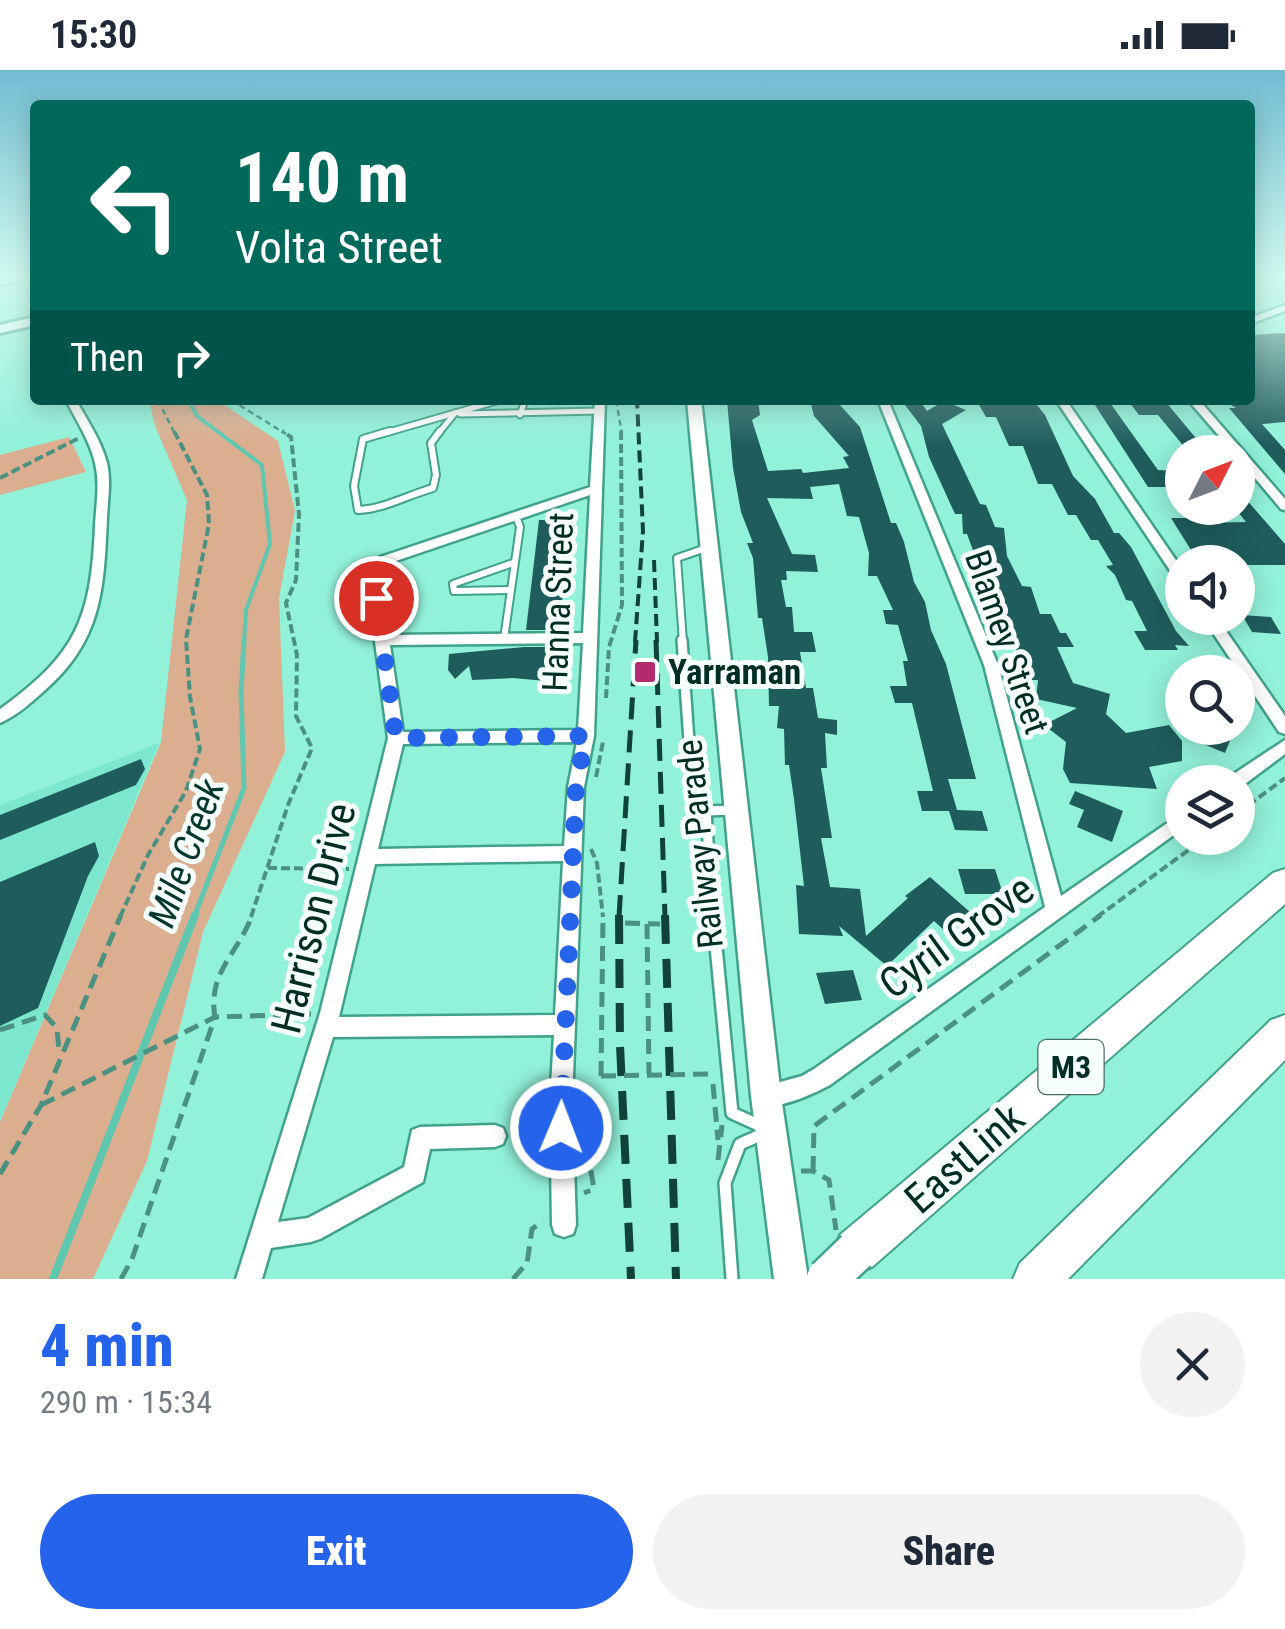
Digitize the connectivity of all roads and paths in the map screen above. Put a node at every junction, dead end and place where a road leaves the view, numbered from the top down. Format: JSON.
{"nodes":[{"id":1,"x":74,"y":405,"type":"edge"},
{"id":2,"x":161,"y":405,"type":"edge"},
{"id":3,"x":238,"y":405,"type":"edge"},
{"id":4,"x":483,"y":405,"type":"edge"},
{"id":5,"x":523,"y":405,"type":"edge"},
{"id":6,"x":599,"y":405,"type":"edge"},
{"id":7,"x":617,"y":405,"type":"edge"},
{"id":8,"x":695,"y":405,"type":"edge"},
{"id":9,"x":885,"y":405,"type":"edge"},
{"id":10,"x":1064,"y":405,"type":"edge"},
{"id":11,"x":1196,"y":405,"type":"edge"},
{"id":12,"x":455,"y":413,"type":"junction"},
{"id":13,"x":520,"y":414,"type":"junction"},
{"id":14,"x":88,"y":434,"type":"junction"},
{"id":15,"x":0,"y":478,"type":"edge"},
{"id":16,"x":596,"y":489,"type":"junction"},
{"id":17,"x":1285,"y":506,"type":"edge"},
{"id":18,"x":516,"y":516,"type":"junction"},
{"id":19,"x":709,"y":547,"type":"junction"},
{"id":20,"x":1165,"y":553,"type":"edge"},
{"id":21,"x":513,"y":563,"type":"junction"},
{"id":22,"x":510,"y":590,"type":"junction"},
{"id":23,"x":1222,"y":635,"type":"edge"},
{"id":24,"x":504,"y":638,"type":"junction"},
{"id":25,"x":589,"y":638,"type":"junction"},
{"id":26,"x":382,"y":640,"type":"junction"},
{"id":27,"x":606,"y":700,"type":"dead end"},
{"id":28,"x":0,"y":717,"type":"edge"},
{"id":29,"x":1285,"y":728,"type":"edge"},
{"id":30,"x":594,"y":736,"type":"junction"},
{"id":31,"x":396,"y":738,"type":"junction"},
{"id":32,"x":1285,"y":746,"type":"edge"},
{"id":33,"x":1255,"y":767,"type":"edge"},
{"id":34,"x":597,"y":775,"type":"dead end"},
{"id":35,"x":1285,"y":778,"type":"edge"},
{"id":36,"x":1255,"y":800,"type":"edge"},
{"id":37,"x":706,"y":810,"type":"junction"},
{"id":38,"x":737,"y":810,"type":"junction"},
{"id":39,"x":1165,"y":832,"type":"edge"},
{"id":40,"x":582,"y":850,"type":"junction"},
{"id":41,"x":1181,"y":855,"type":"edge"},
{"id":42,"x":366,"y":863,"type":"junction"},
{"id":43,"x":268,"y":868,"type":"junction"},
{"id":44,"x":1285,"y":883,"type":"edge"},
{"id":45,"x":1055,"y":910,"type":"junction"},
{"id":46,"x":625,"y":923,"type":"dead end"},
{"id":47,"x":647,"y":924,"type":"junction"},
{"id":48,"x":660,"y":924,"type":"dead end"},
{"id":49,"x":215,"y":1017,"type":"junction"},
{"id":50,"x":328,"y":1020,"type":"junction"},
{"id":51,"x":566,"y":1025,"type":"junction"},
{"id":52,"x":0,"y":1030,"type":"edge"},
{"id":53,"x":1285,"y":1033,"type":"edge"},
{"id":54,"x":173,"y":1039,"type":"joint"},
{"id":55,"x":59,"y":1056,"type":"junction"},
{"id":56,"x":648,"y":1074,"type":"junction"},
{"id":57,"x":712,"y":1074,"type":"joint"},
{"id":58,"x":766,"y":1096,"type":"junction"},
{"id":59,"x":41,"y":1105,"type":"junction"},
{"id":60,"x":772,"y":1130,"type":"junction"},
{"id":61,"x":495,"y":1136,"type":"dead end"},
{"id":62,"x":718,"y":1149,"type":"dead end"},
{"id":63,"x":779,"y":1171,"type":"junction"},
{"id":64,"x":813,"y":1171,"type":"junction"},
{"id":65,"x":0,"y":1174,"type":"edge"},
{"id":66,"x":564,"y":1225,"type":"dead end"},
{"id":67,"x":262,"y":1237,"type":"junction"},
{"id":68,"x":840,"y":1257,"type":"edge"},
{"id":69,"x":121,"y":1279,"type":"edge"},
{"id":70,"x":249,"y":1279,"type":"edge"},
{"id":71,"x":732,"y":1279,"type":"edge"},
{"id":72,"x":791,"y":1279,"type":"edge"},
{"id":73,"x":1036,"y":1279,"type":"edge"}],
"edges":[{"from":1,"to":14,"type":"street"},
{"from":2,"to":55,"type":"path"},
{"from":3,"to":43,"type":"path"},
{"from":4,"to":12,"type":"lane"},
{"from":5,"to":13,"type":"lane"},
{"from":6,"to":13,"type":"lane"},
{"from":6,"to":16,"type":"street","name":"Hanna Street"},
{"from":7,"to":27,"type":"path"},
{"from":8,"to":19,"type":"main road","name":"Railway Parade"},
{"from":9,"to":45,"type":"street","name":"Blamey Street"},
{"from":10,"to":20,"type":"street"},
{"from":11,"to":17,"type":"street"},
{"from":12,"to":12,"type":"lane"},
{"from":12,"to":13,"type":"lane"},
{"from":14,"to":15,"type":"path"},
{"from":14,"to":28,"type":"street"},
{"from":16,"to":18,"type":"street"},
{"from":16,"to":25,"type":"street","name":"Hanna Street"},
{"from":18,"to":21,"type":"lane"},
{"from":18,"to":26,"type":"street","name":"Harrison Drive"},
{"from":19,"to":37,"type":"lane"},
{"from":19,"to":38,"type":"main road","name":"Railway Parade"},
{"from":21,"to":22,"type":"lane"},
{"from":21,"to":22,"type":"lane"},
{"from":22,"to":24,"type":"lane"},
{"from":23,"to":29,"type":"street"},
{"from":24,"to":25,"type":"street"},
{"from":24,"to":26,"type":"street"},
{"from":25,"to":30,"type":"street","name":"Hanna Street"},
{"from":26,"to":31,"type":"street","name":"Harrison Drive"},
{"from":30,"to":31,"type":"street"},
{"from":30,"to":34,"type":"path"},
{"from":30,"to":40,"type":"street","name":"Hanna Street"},
{"from":31,"to":42,"type":"street","name":"Harrison Drive"},
{"from":32,"to":33,"type":"street"},
{"from":35,"to":36,"type":"path"},
{"from":37,"to":38,"type":"lane"},
{"from":37,"to":60,"type":"lane"},
{"from":38,"to":58,"type":"main road","name":"Railway Parade"},
{"from":39,"to":45,"type":"street","name":"Cyril Grove"},
{"from":40,"to":42,"type":"street"},
{"from":40,"to":51,"type":"street","name":"Hanna Street"},
{"from":40,"to":56,"type":"path","bridge":true},
{"from":41,"to":64,"type":"path"},
{"from":42,"to":43,"type":"path"},
{"from":42,"to":50,"type":"street","name":"Harrison Drive"},
{"from":43,"to":49,"type":"path"},
{"from":44,"to":68,"type":"highway","name":"EastLink","number":"M3"},
{"from":45,"to":58,"type":"street","name":"Cyril Grove"},
{"from":46,"to":47,"type":"path"},
{"from":47,"to":48,"type":"path"},
{"from":47,"to":56,"type":"path"},
{"from":49,"to":50,"type":"path"},
{"from":49,"to":54,"type":"path"},
{"from":49,"to":69,"type":"path"},
{"from":50,"to":51,"type":"street"},
{"from":50,"to":67,"type":"street","name":"Harrison Drive"},
{"from":51,"to":66,"type":"street","name":"Hanna Street"},
{"from":52,"to":55,"type":"path"},
{"from":53,"to":73,"type":"highway"},
{"from":54,"to":59,"type":"path"},
{"from":55,"to":59,"type":"path"},
{"from":56,"to":57,"type":"path","bridge":true},
{"from":57,"to":62,"type":"path"},
{"from":58,"to":60,"type":"main road","name":"Railway Parade"},
{"from":59,"to":65,"type":"path"},
{"from":60,"to":63,"type":"main road","name":"Railway Parade"},
{"from":60,"to":71,"type":"lane"},
{"from":61,"to":67,"type":"street"},
{"from":63,"to":64,"type":"path"},
{"from":63,"to":72,"type":"main road","name":"Railway Parade"},
{"from":64,"to":68,"type":"path"},
{"from":67,"to":70,"type":"street","name":"Harrison Drive"}]}
